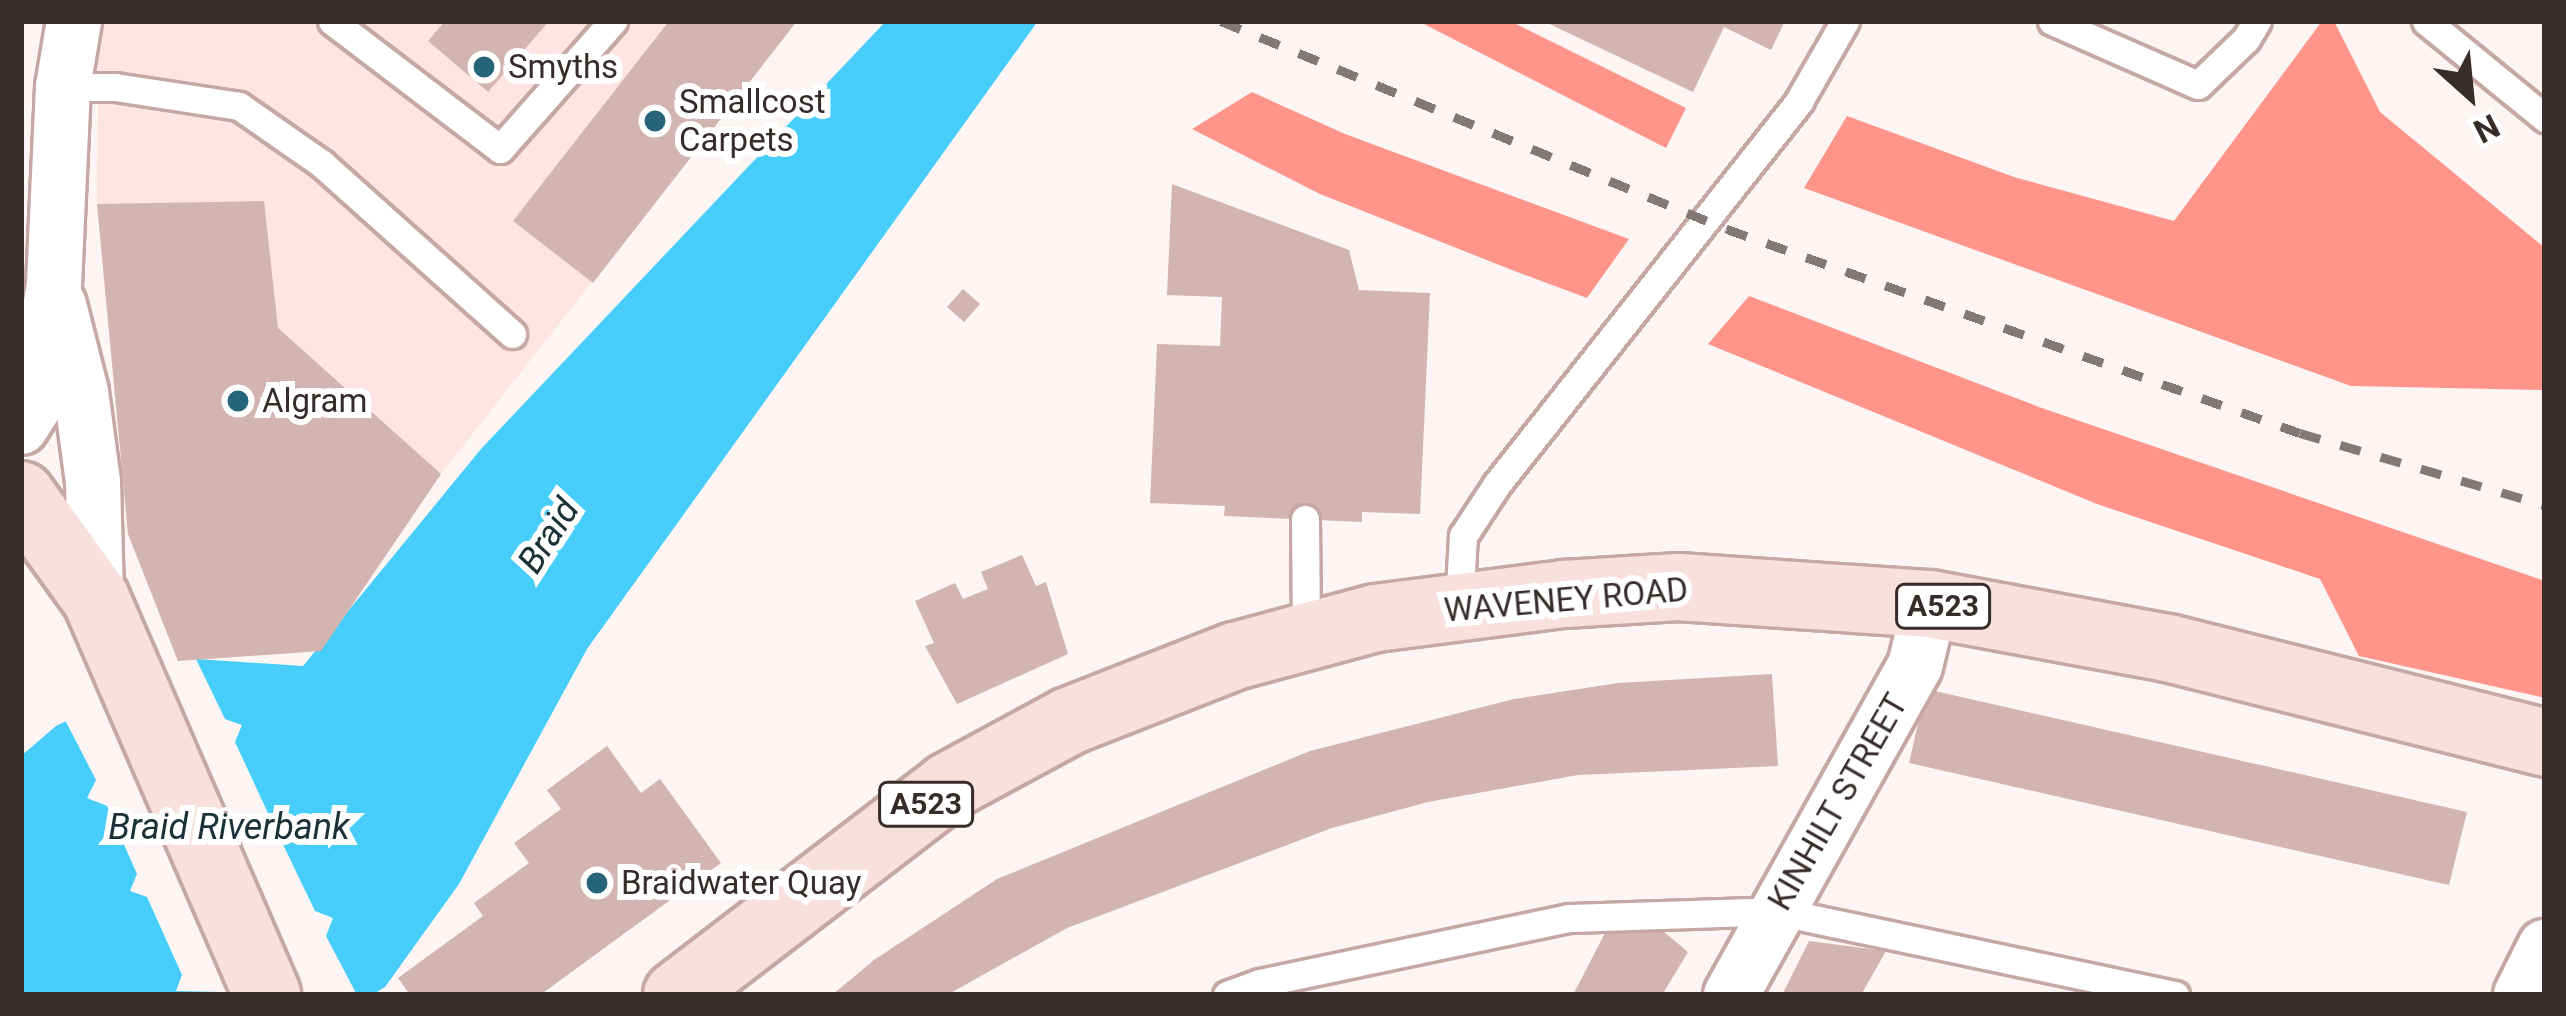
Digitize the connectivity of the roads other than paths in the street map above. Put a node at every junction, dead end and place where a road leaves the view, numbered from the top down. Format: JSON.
{"nodes":[{"id":1,"x":74,"y":21,"type":"edge"},
{"id":2,"x":332,"y":21,"type":"edge"},
{"id":3,"x":614,"y":21,"type":"edge"},
{"id":4,"x":1844,"y":21,"type":"edge"},
{"id":5,"x":2052,"y":21,"type":"edge"},
{"id":6,"x":2257,"y":21,"type":"edge"},
{"id":7,"x":2426,"y":21,"type":"edge"},
{"id":8,"x":63,"y":87,"type":"junction"},
{"id":9,"x":2545,"y":118,"type":"edge"},
{"id":10,"x":54,"y":285,"type":"junction"},
{"id":11,"x":512,"y":334,"type":"dead end"},
{"id":12,"x":21,"y":428,"type":"edge"},
{"id":13,"x":21,"y":495,"type":"edge"},
{"id":14,"x":1305,"y":519,"type":"dead end"},
{"id":15,"x":96,"y":599,"type":"junction"},
{"id":16,"x":1930,"y":604,"type":"junction"},
{"id":17,"x":1459,"y":607,"type":"junction"},
{"id":18,"x":1306,"y":636,"type":"junction"},
{"id":19,"x":2545,"y":743,"type":"edge"},
{"id":20,"x":1776,"y":911,"type":"junction"},
{"id":21,"x":2545,"y":947,"type":"edge"},
{"id":22,"x":2110,"y":988,"type":"edge"},
{"id":23,"x":268,"y":995,"type":"edge"},
{"id":24,"x":676,"y":995,"type":"edge"},
{"id":25,"x":1227,"y":995,"type":"edge"},
{"id":26,"x":1731,"y":995,"type":"edge"},
{"id":27,"x":2175,"y":995,"type":"edge"},
{"id":28,"x":2522,"y":995,"type":"edge"}],
"edges":[{"from":1,"to":8,"type":"street"},
{"from":2,"to":3,"type":"lane"},
{"from":4,"to":17,"type":"lane"},
{"from":5,"to":6,"type":"lane"},
{"from":7,"to":9,"type":"lane"},
{"from":8,"to":10,"type":"street"},
{"from":8,"to":11,"type":"lane"},
{"from":10,"to":12,"type":"street"},
{"from":10,"to":15,"type":"street"},
{"from":13,"to":15,"type":"main road"},
{"from":14,"to":18,"type":"lane"},
{"from":15,"to":23,"type":"main road"},
{"from":16,"to":17,"type":"main road","name":"WAVENEY ROAD","number":"A523"},
{"from":16,"to":19,"type":"main road","name":"WAVENEY ROAD","number":"A523"},
{"from":16,"to":20,"type":"street","name":"KINHILT STREET"},
{"from":17,"to":18,"type":"main road","name":"WAVENEY ROAD","number":"A523"},
{"from":18,"to":24,"type":"main road","name":"WAVENEY ROAD","number":"A523"},
{"from":20,"to":22,"type":"lane"},
{"from":20,"to":25,"type":"lane"},
{"from":20,"to":26,"type":"street","name":"KINHILT STREET"},
{"from":21,"to":28,"type":"street"},
{"from":22,"to":27,"type":"lane"}]}
